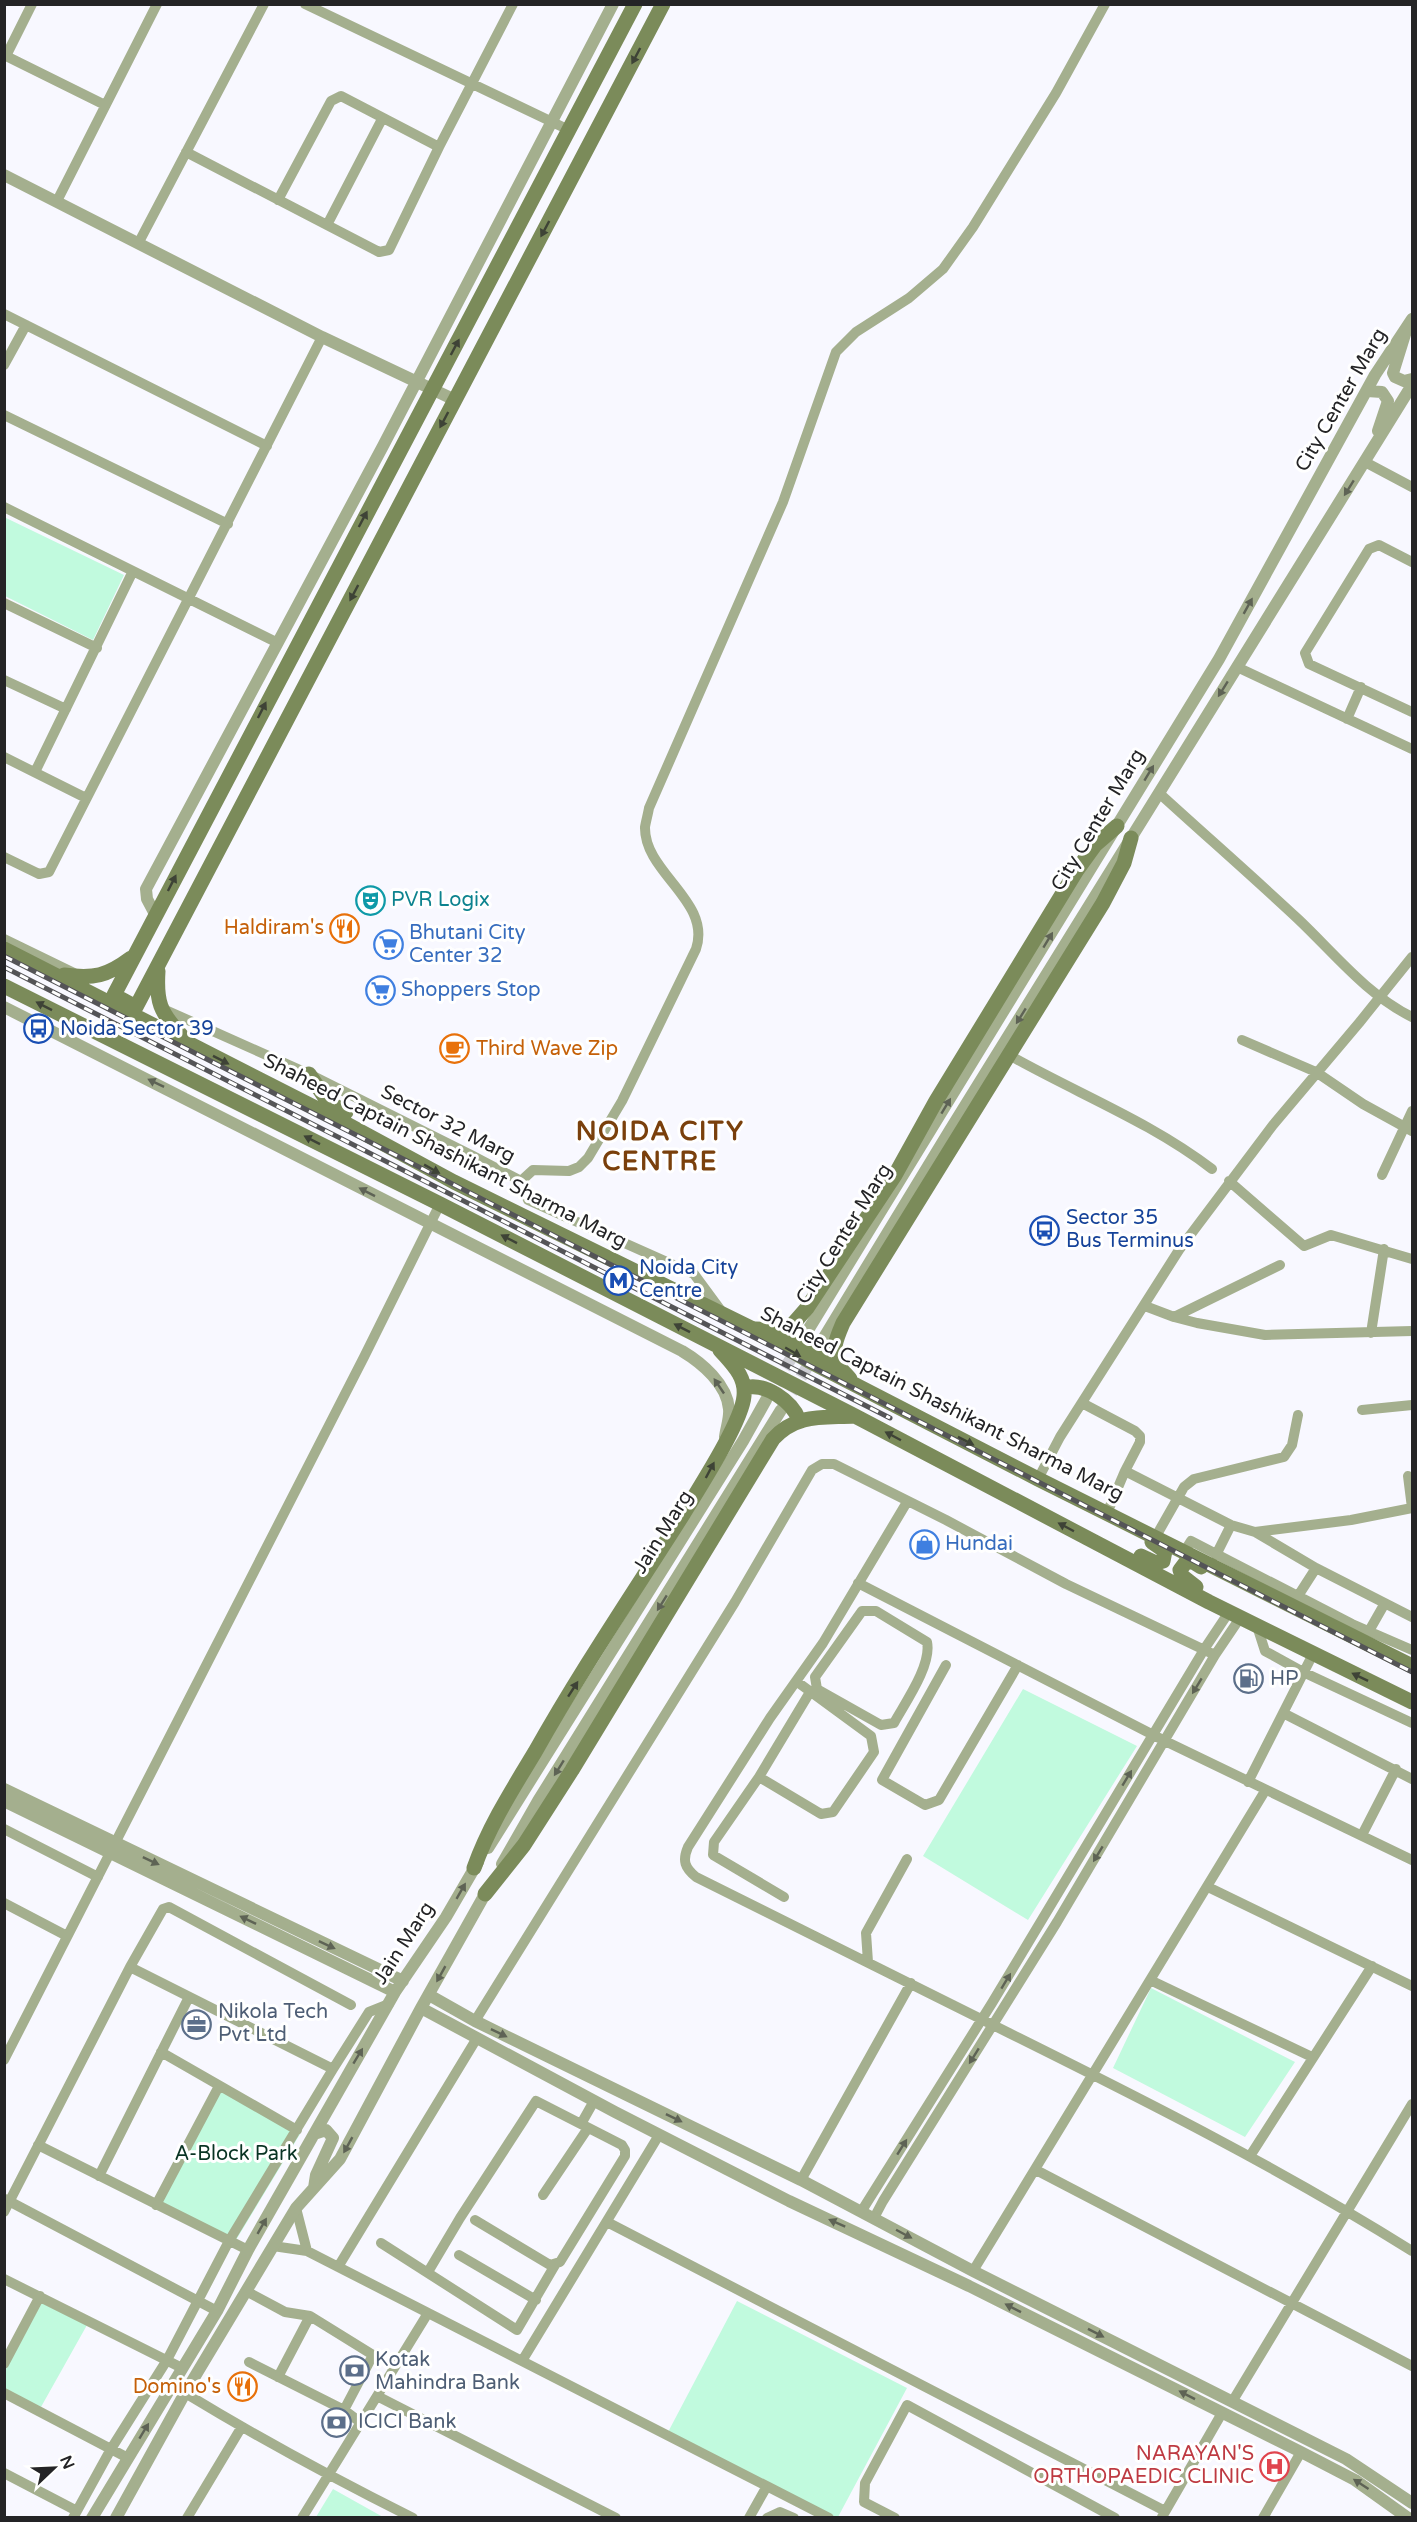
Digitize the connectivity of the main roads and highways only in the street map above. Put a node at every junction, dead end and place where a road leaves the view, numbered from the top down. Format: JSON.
{"nodes":[{"id":1,"x":635,"y":4,"type":"edge"},
{"id":2,"x":663,"y":4,"type":"edge"},
{"id":3,"x":1117,"y":826,"type":"road end"},
{"id":4,"x":1131,"y":838,"type":"road end"},
{"id":5,"x":4,"y":949,"type":"edge"},
{"id":6,"x":136,"y":954,"type":"junction"},
{"id":7,"x":158,"y":965,"type":"junction"},
{"id":8,"x":52,"y":973,"type":"junction"},
{"id":9,"x":4,"y":986,"type":"edge"},
{"id":10,"x":195,"y":1046,"type":"junction"},
{"id":11,"x":309,"y":1074,"type":"road end"},
{"id":12,"x":398,"y":1150,"type":"junction"},
{"id":13,"x":753,"y":1329,"type":"junction"},
{"id":14,"x":786,"y":1332,"type":"junction"},
{"id":15,"x":716,"y":1345,"type":"junction"},
{"id":16,"x":836,"y":1362,"type":"junction"},
{"id":17,"x":851,"y":1383,"type":"junction"},
{"id":18,"x":744,"y":1388,"type":"junction"},
{"id":19,"x":855,"y":1416,"type":"junction"},
{"id":20,"x":799,"y":1420,"type":"junction"},
{"id":21,"x":1110,"y":1515,"type":"junction"},
{"id":22,"x":1096,"y":1543,"type":"junction"},
{"id":23,"x":1221,"y":1571,"type":"junction"},
{"id":24,"x":1209,"y":1602,"type":"junction"},
{"id":25,"x":1413,"y":1666,"type":"edge"},
{"id":26,"x":1413,"y":1702,"type":"edge"},
{"id":27,"x":474,"y":1868,"type":"road end"},
{"id":28,"x":485,"y":1894,"type":"road end"}],
"edges":[{"from":6,"to":1,"type":"main road","one_way":true},
{"from":2,"to":7,"type":"main road","one_way":true},
{"from":3,"to":14,"type":"main road"},
{"from":4,"to":16,"type":"main road"},
{"from":5,"to":8,"type":"main road","name":"Shaheed Captain Shashikant Sharma Marg"},
{"from":6,"to":7,"type":"main road"},
{"from":6,"to":8,"type":"main road"},
{"from":7,"to":10,"type":"main road"},
{"from":8,"to":10,"type":"main road","name":"Shaheed Captain Shashikant Sharma Marg"},
{"from":15,"to":9,"type":"main road","one_way":true},
{"from":10,"to":12,"type":"main road","name":"Shaheed Captain Shashikant Sharma Marg","one_way":true},
{"from":11,"to":12,"type":"main road"},
{"from":12,"to":13,"type":"main road","name":"Shaheed Captain Shashikant Sharma Marg","one_way":true},
{"from":13,"to":14,"type":"main road"},
{"from":13,"to":17,"type":"main road","name":"Shaheed Captain Shashikant Sharma Marg","one_way":true},
{"from":14,"to":16,"type":"main road"},
{"from":15,"to":18,"type":"main road"},
{"from":15,"to":19,"type":"main road"},
{"from":16,"to":17,"type":"main road"},
{"from":17,"to":21,"type":"main road","name":"Shaheed Captain Shashikant Sharma Marg","one_way":true},
{"from":18,"to":20,"type":"main road"},
{"from":27,"to":18,"type":"main road","one_way":true},
{"from":19,"to":20,"type":"main road"},
{"from":22,"to":19,"type":"main road","one_way":true},
{"from":20,"to":28,"type":"main road"},
{"from":21,"to":22,"type":"main road"},
{"from":21,"to":23,"type":"main road","name":"Shaheed Captain Shashikant Sharma Marg"},
{"from":22,"to":24,"type":"main road"},
{"from":23,"to":24,"type":"main road"},
{"from":23,"to":25,"type":"main road","name":"Shaheed Captain Shashikant Sharma Marg"},
{"from":26,"to":24,"type":"main road","one_way":true}]}
